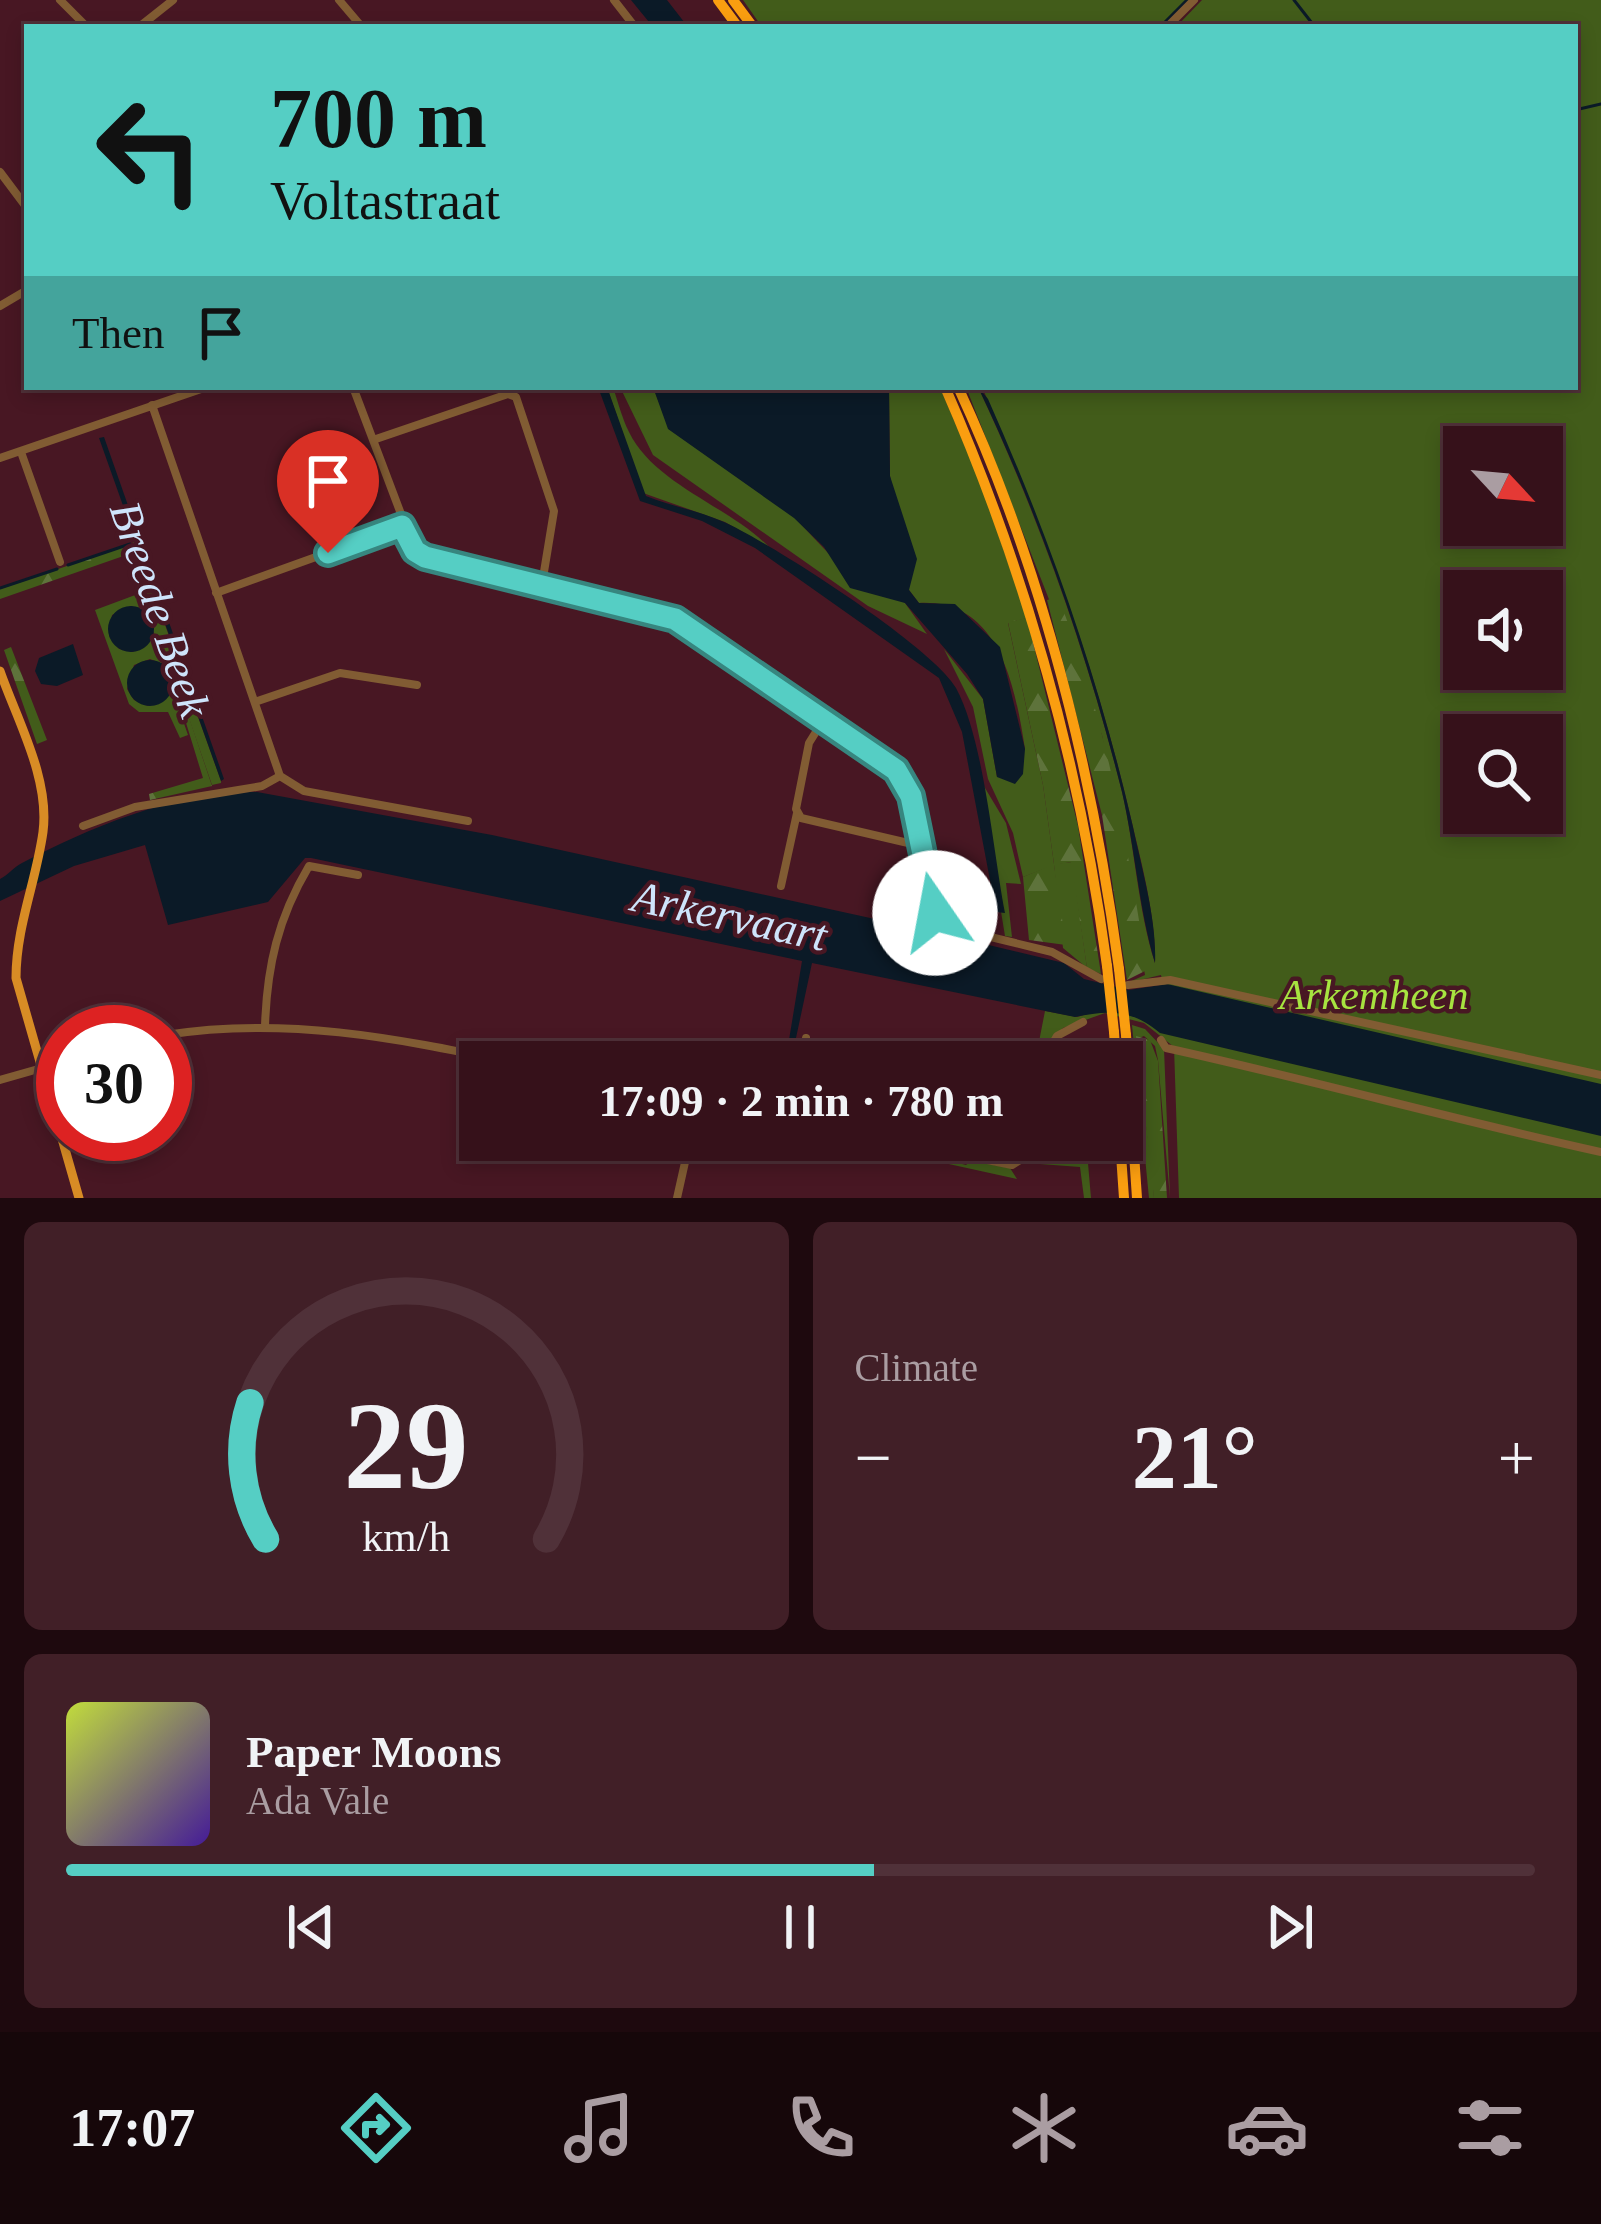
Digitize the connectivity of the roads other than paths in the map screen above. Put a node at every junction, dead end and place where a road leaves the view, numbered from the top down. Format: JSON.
{"nodes":[{"id":1,"x":60,"y":0,"type":"edge"},
{"id":2,"x":172,"y":0,"type":"edge"},
{"id":3,"x":339,"y":0,"type":"edge"},
{"id":4,"x":614,"y":0,"type":"edge"},
{"id":5,"x":1194,"y":0,"type":"edge"},
{"id":6,"x":84,"y":24,"type":"edge"},
{"id":7,"x":143,"y":24,"type":"edge"},
{"id":8,"x":359,"y":24,"type":"edge"},
{"id":9,"x":633,"y":24,"type":"edge"},
{"id":10,"x":1170,"y":24,"type":"edge"},
{"id":11,"x":0,"y":172,"type":"edge"},
{"id":12,"x":24,"y":204,"type":"edge"},
{"id":13,"x":198,"y":390,"type":"edge"},
{"id":14,"x":354,"y":390,"type":"edge"},
{"id":15,"x":946,"y":390,"type":"edge"},
{"id":16,"x":959,"y":390,"type":"edge"},
{"id":17,"x":152,"y":405,"type":"junction"},
{"id":18,"x":373,"y":440,"type":"junction"},
{"id":19,"x":21,"y":452,"type":"junction"},
{"id":20,"x":0,"y":458,"type":"edge"},
{"id":21,"x":402,"y":526,"type":"junction"},
{"id":22,"x":60,"y":562,"type":"dead end"},
{"id":23,"x":542,"y":584,"type":"junction"},
{"id":24,"x":216,"y":593,"type":"junction"},
{"id":25,"x":0,"y":671,"type":"edge"},
{"id":26,"x":417,"y":685,"type":"dead end"},
{"id":27,"x":254,"y":701,"type":"junction"},
{"id":28,"x":824,"y":719,"type":"junction"},
{"id":29,"x":280,"y":776,"type":"junction"},
{"id":30,"x":798,"y":812,"type":"junction"},
{"id":31,"x":468,"y":821,"type":"dead end"},
{"id":32,"x":82,"y":826,"type":"dead end"},
{"id":33,"x":920,"y":846,"type":"junction"},
{"id":34,"x":358,"y":875,"type":"dead end"},
{"id":35,"x":781,"y":886,"type":"dead end"},
{"id":36,"x":1113,"y":967,"type":"junction"},
{"id":37,"x":1101,"y":979,"type":"dead end"},
{"id":38,"x":1128,"y":985,"type":"dead end"},
{"id":39,"x":1083,"y":1022,"type":"dead end"},
{"id":40,"x":265,"y":1026,"type":"junction"},
{"id":41,"x":192,"y":1033,"type":"edge"},
{"id":42,"x":1120,"y":1033,"type":"junction"},
{"id":43,"x":1161,"y":1040,"type":"dead end"},
{"id":44,"x":1055,"y":1041,"type":"edge"},
{"id":45,"x":1119,"y":1041,"type":"edge"},
{"id":46,"x":459,"y":1052,"type":"edge"},
{"id":47,"x":36,"y":1057,"type":"edge"},
{"id":48,"x":36,"y":1070,"type":"edge"},
{"id":49,"x":1601,"y":1075,"type":"edge"},
{"id":50,"x":0,"y":1080,"type":"edge"},
{"id":51,"x":1601,"y":1153,"type":"edge"},
{"id":52,"x":68,"y":1161,"type":"edge"},
{"id":53,"x":685,"y":1161,"type":"edge"},
{"id":54,"x":1121,"y":1161,"type":"edge"},
{"id":55,"x":79,"y":1198,"type":"edge"},
{"id":56,"x":677,"y":1198,"type":"edge"},
{"id":57,"x":1124,"y":1198,"type":"edge"},
{"id":58,"x":1137,"y":1198,"type":"edge"}],
"edges":[{"from":1,"to":6,"type":"street"},
{"from":2,"to":7,"type":"street"},
{"from":3,"to":8,"type":"street"},
{"from":4,"to":9,"type":"street"},
{"from":5,"to":10,"type":"street"},
{"from":11,"to":12,"type":"street"},
{"from":13,"to":17,"type":"street"},
{"from":14,"to":18,"type":"street"},
{"from":15,"to":36,"type":"highway"},
{"from":16,"to":36,"type":"highway"},
{"from":17,"to":19,"type":"street"},
{"from":17,"to":24,"type":"street"},
{"from":18,"to":21,"type":"street"},
{"from":18,"to":23,"type":"street"},
{"from":19,"to":20,"type":"street"},
{"from":19,"to":22,"type":"street"},
{"from":21,"to":23,"type":"street"},
{"from":21,"to":24,"type":"street"},
{"from":23,"to":28,"type":"street"},
{"from":24,"to":27,"type":"street"},
{"from":25,"to":47,"type":"main road"},
{"from":26,"to":27,"type":"street"},
{"from":27,"to":29,"type":"street"},
{"from":28,"to":30,"type":"street"},
{"from":28,"to":33,"type":"street"},
{"from":29,"to":31,"type":"street"},
{"from":29,"to":32,"type":"street"},
{"from":30,"to":33,"type":"street"},
{"from":30,"to":35,"type":"street"},
{"from":33,"to":37,"type":"street"},
{"from":34,"to":40,"type":"street"},
{"from":36,"to":42,"type":"highway","bridge":true},
{"from":38,"to":49,"type":"street"},
{"from":39,"to":44,"type":"street"},
{"from":40,"to":41,"type":"street"},
{"from":40,"to":46,"type":"street"},
{"from":42,"to":45,"type":"highway"},
{"from":42,"to":58,"type":"highway"},
{"from":43,"to":51,"type":"street"},
{"from":48,"to":50,"type":"street"},
{"from":52,"to":55,"type":"main road"},
{"from":53,"to":56,"type":"street"},
{"from":54,"to":57,"type":"highway"}]}
